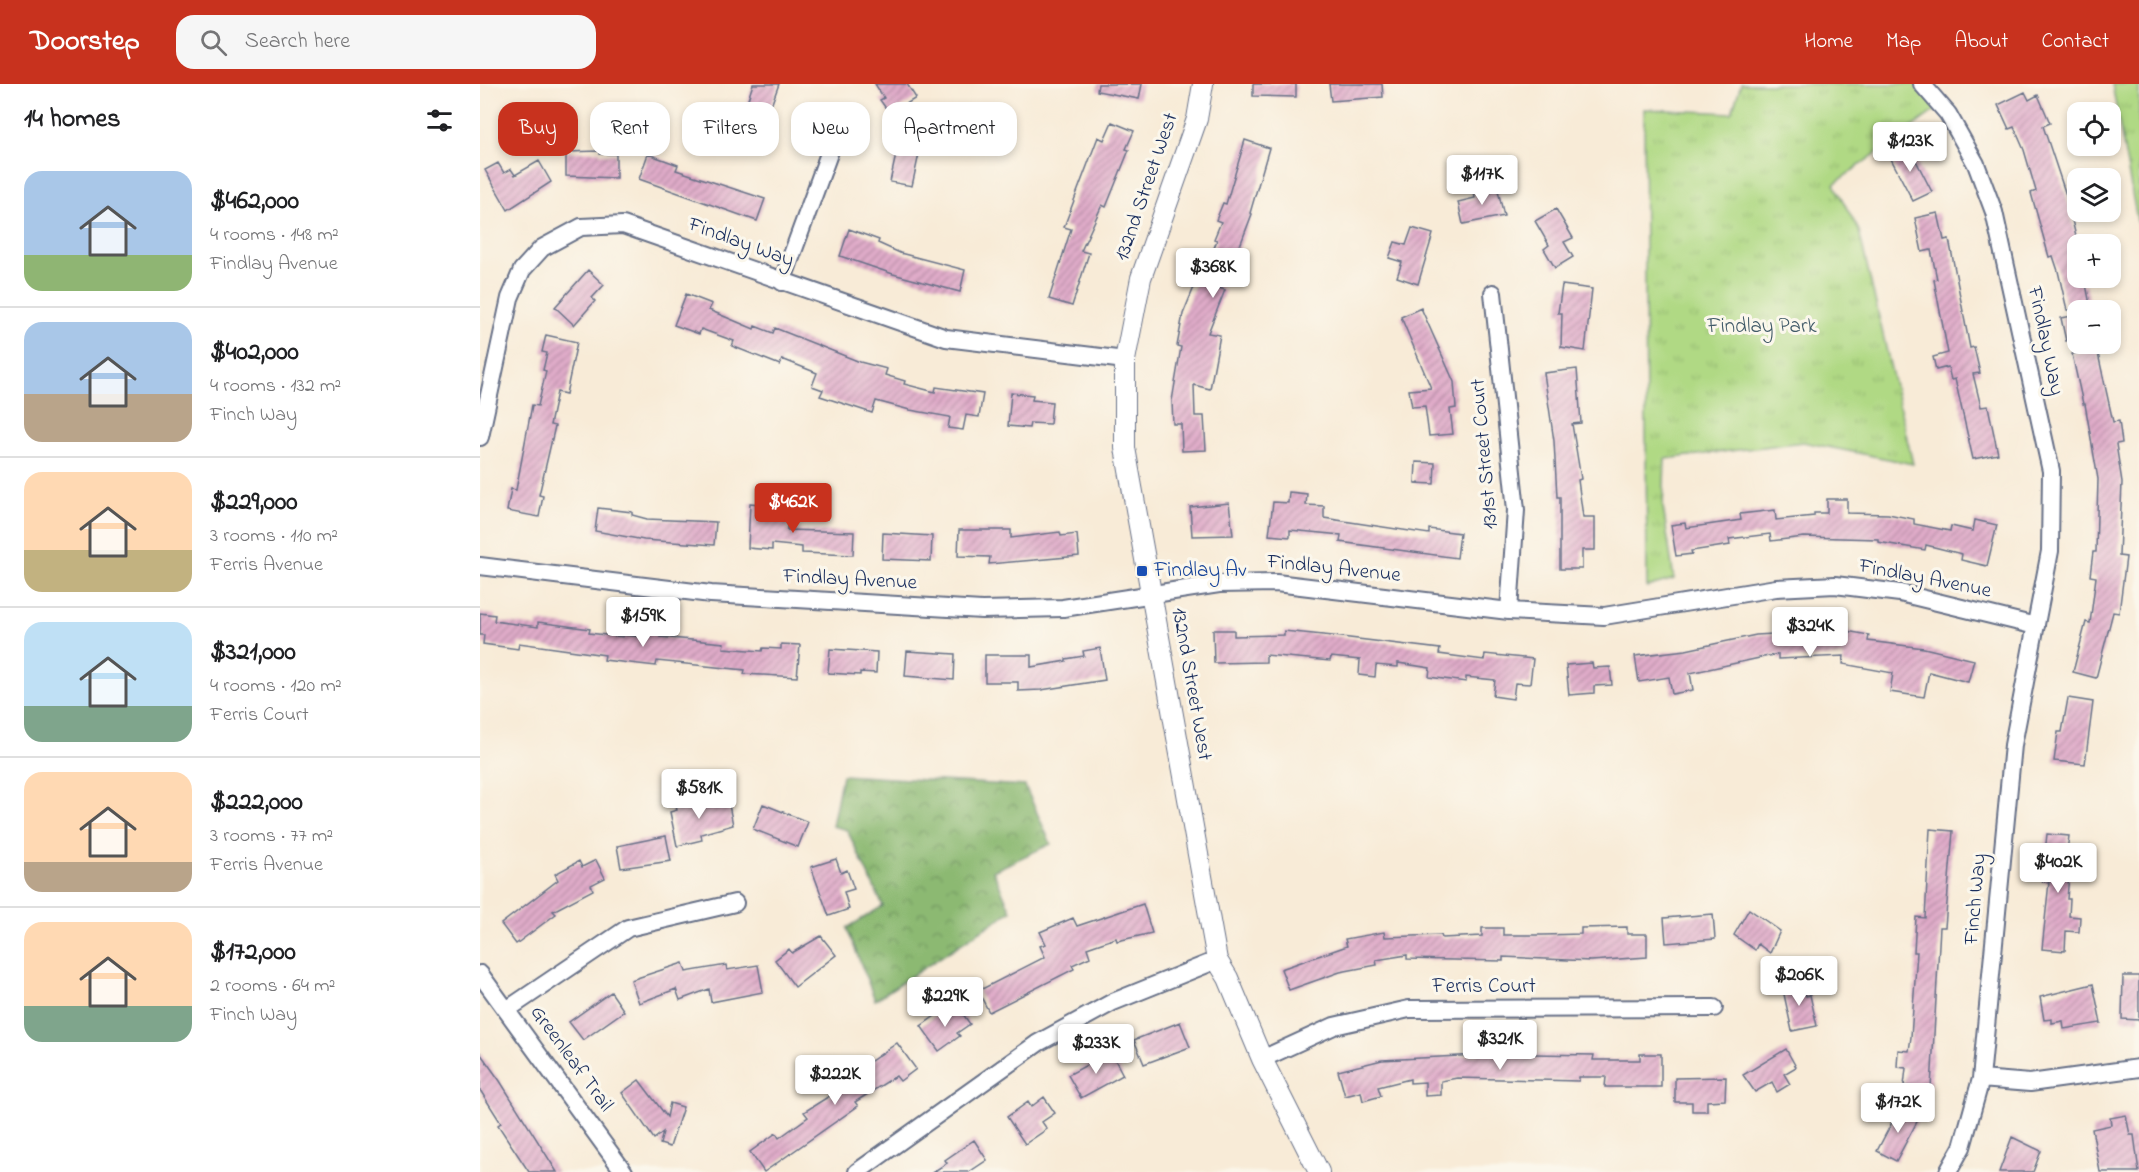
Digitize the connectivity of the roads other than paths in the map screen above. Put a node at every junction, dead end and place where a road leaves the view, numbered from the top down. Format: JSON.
{"nodes":[{"id":1,"x":1203,"y":84,"type":"edge"},
{"id":2,"x":1922,"y":84,"type":"edge"},
{"id":3,"x":828,"y":156,"type":"edge"},
{"id":4,"x":782,"y":282,"type":"junction"},
{"id":5,"x":1493,"y":293,"type":"dead end"},
{"id":6,"x":1125,"y":360,"type":"junction"},
{"id":7,"x":480,"y":437,"type":"edge"},
{"id":8,"x":480,"y":566,"type":"edge"},
{"id":9,"x":1150,"y":595,"type":"junction"},
{"id":10,"x":1509,"y":611,"type":"junction"},
{"id":11,"x":2036,"y":626,"type":"junction"},
{"id":12,"x":735,"y":903,"type":"dead end"},
{"id":13,"x":1216,"y":960,"type":"junction"},
{"id":14,"x":480,"y":974,"type":"edge"},
{"id":15,"x":1714,"y":1008,"type":"dead end"},
{"id":16,"x":508,"y":1009,"type":"junction"},
{"id":17,"x":1262,"y":1059,"type":"junction"},
{"id":18,"x":2139,"y":1068,"type":"edge"},
{"id":19,"x":1982,"y":1079,"type":"junction"},
{"id":20,"x":624,"y":1172,"type":"edge"},
{"id":21,"x":856,"y":1172,"type":"edge"},
{"id":22,"x":1319,"y":1172,"type":"edge"},
{"id":23,"x":1948,"y":1172,"type":"edge"}],
"edges":[{"from":1,"to":6,"type":"street","name":"132nd Street West"},
{"from":2,"to":11,"type":"street","name":"Findlay Way"},
{"from":3,"to":4,"type":"street"},
{"from":4,"to":6,"type":"street","name":"Findlay Way"},
{"from":4,"to":7,"type":"street","name":"Findlay Way"},
{"from":5,"to":10,"type":"street","name":"131st Street Court"},
{"from":6,"to":9,"type":"street","name":"132nd Street West"},
{"from":8,"to":9,"type":"street","name":"Findlay Avenue"},
{"from":9,"to":10,"type":"street","name":"Findlay Avenue"},
{"from":9,"to":13,"type":"street","name":"132nd Street West"},
{"from":10,"to":11,"type":"street","name":"Findlay Avenue"},
{"from":11,"to":19,"type":"street","name":"Finch Way"},
{"from":12,"to":16,"type":"street"},
{"from":13,"to":17,"type":"street","name":"132nd Street West"},
{"from":13,"to":21,"type":"street"},
{"from":14,"to":16,"type":"street","name":"Greenleaf Trail"},
{"from":15,"to":17,"type":"street","name":"Ferris Court"},
{"from":16,"to":20,"type":"street","name":"Greenleaf Trail"},
{"from":17,"to":22,"type":"street","name":"132nd Street West"},
{"from":18,"to":19,"type":"street"},
{"from":19,"to":23,"type":"street","name":"Finch Way"}]}
